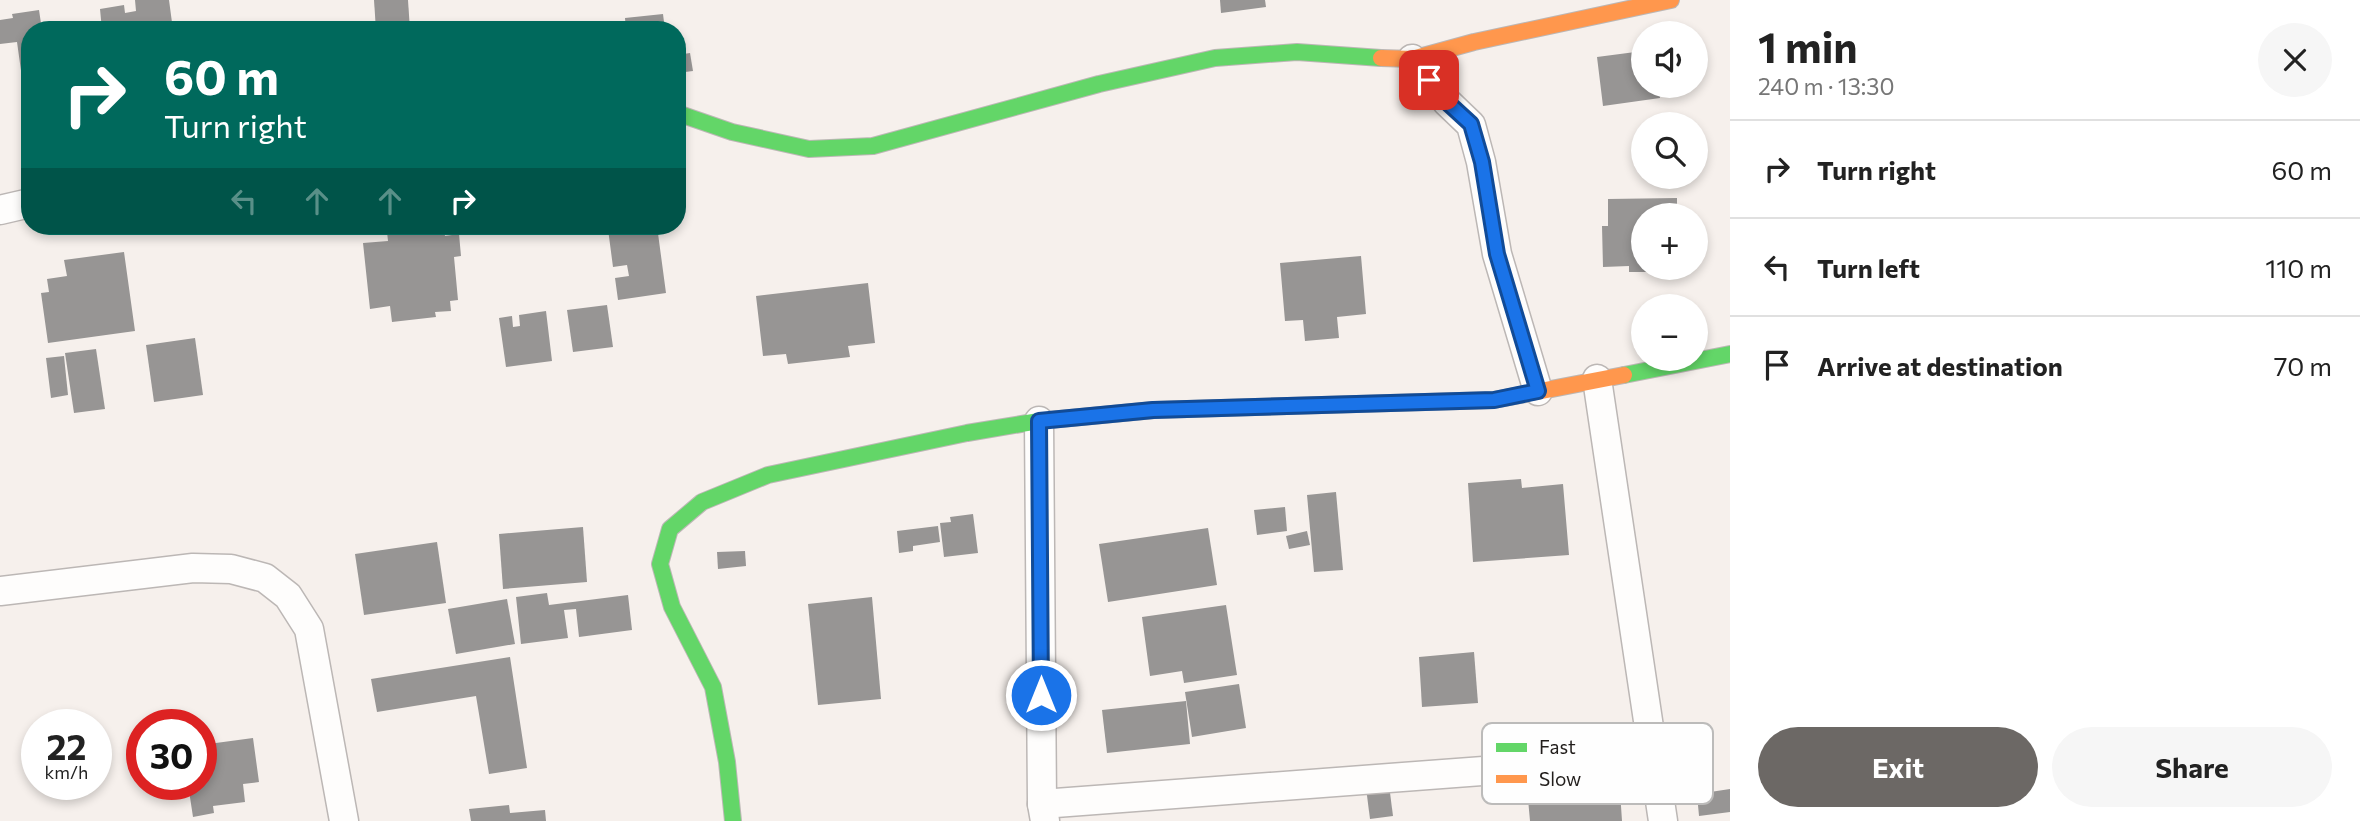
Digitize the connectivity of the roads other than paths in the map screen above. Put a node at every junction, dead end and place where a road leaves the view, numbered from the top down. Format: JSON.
{"nodes":[{"id":1,"x":1671,"y":0,"type":"edge"},
{"id":2,"x":1412,"y":59,"type":"junction"},
{"id":3,"x":686,"y":116,"type":"edge"},
{"id":4,"x":21,"y":205,"type":"edge"},
{"id":5,"x":0,"y":210,"type":"edge"},
{"id":6,"x":1730,"y":354,"type":"edge"},
{"id":7,"x":1597,"y":379,"type":"junction"},
{"id":8,"x":1538,"y":391,"type":"junction"},
{"id":9,"x":1039,"y":421,"type":"junction"},
{"id":10,"x":0,"y":591,"type":"edge"},
{"id":11,"x":1651,"y":723,"type":"edge"},
{"id":12,"x":1482,"y":774,"type":"edge"},
{"id":13,"x":1043,"y":813,"type":"edge"},
{"id":14,"x":344,"y":821,"type":"edge"},
{"id":15,"x":733,"y":821,"type":"edge"}],
"edges":[{"from":1,"to":2,"type":"street"},
{"from":2,"to":3,"type":"street"},
{"from":2,"to":8,"type":"street"},
{"from":4,"to":5,"type":"street"},
{"from":6,"to":7,"type":"street"},
{"from":7,"to":8,"type":"street"},
{"from":7,"to":11,"type":"street"},
{"from":8,"to":9,"type":"street"},
{"from":9,"to":13,"type":"street"},
{"from":9,"to":15,"type":"street"},
{"from":10,"to":14,"type":"street"},
{"from":12,"to":13,"type":"street"}]}
